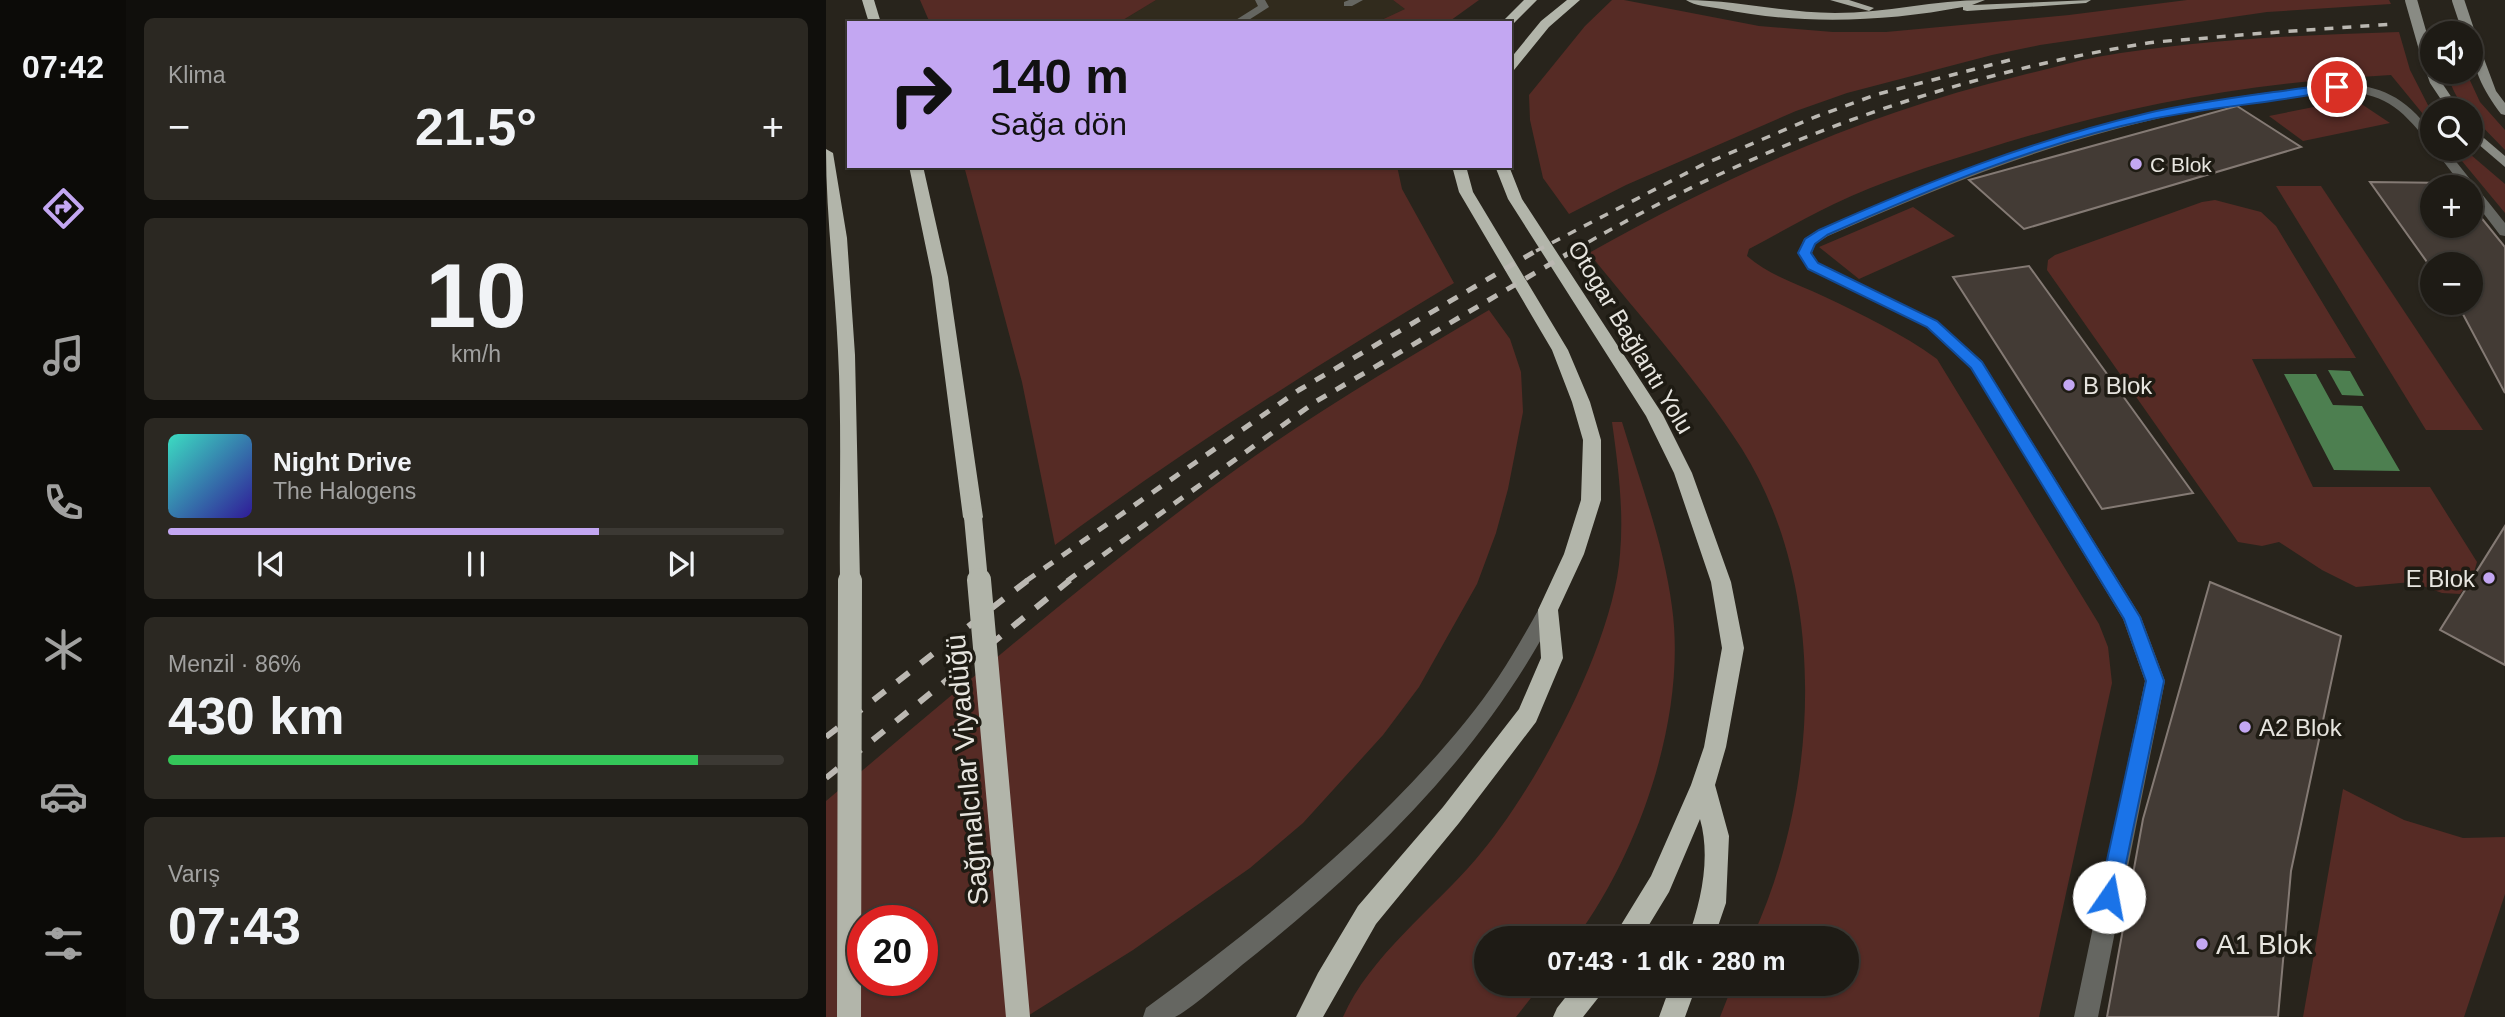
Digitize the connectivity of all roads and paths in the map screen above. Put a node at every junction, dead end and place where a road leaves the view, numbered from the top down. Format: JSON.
{"nodes":[{"id":1,"x":868,"y":0,"type":"edge"},
{"id":2,"x":1260,"y":0,"type":"edge"},
{"id":3,"x":1531,"y":0,"type":"edge"},
{"id":4,"x":1574,"y":0,"type":"edge"},
{"id":5,"x":1691,"y":0,"type":"edge"},
{"id":6,"x":1835,"y":0,"type":"edge"},
{"id":7,"x":1959,"y":0,"type":"edge"},
{"id":8,"x":1980,"y":0,"type":"edge"},
{"id":9,"x":2086,"y":0,"type":"edge"},
{"id":10,"x":2411,"y":0,"type":"edge"},
{"id":11,"x":2458,"y":0,"type":"edge"},
{"id":12,"x":1946,"y":7,"type":"junction"},
{"id":13,"x":1913,"y":12,"type":"junction"},
{"id":14,"x":874,"y":21,"type":"edge"},
{"id":15,"x":1240,"y":21,"type":"edge"},
{"id":16,"x":1509,"y":21,"type":"edge"},
{"id":17,"x":2465,"y":21,"type":"edge"},
{"id":18,"x":1512,"y":65,"type":"edge"},
{"id":19,"x":2483,"y":75,"type":"edge"},
{"id":20,"x":2446,"y":98,"type":"edge"},
{"id":21,"x":2505,"y":111,"type":"edge"},
{"id":22,"x":2420,"y":124,"type":"edge"},
{"id":23,"x":2483,"y":142,"type":"edge"},
{"id":24,"x":826,"y":153,"type":"edge"},
{"id":25,"x":2449,"y":161,"type":"edge"},
{"id":26,"x":2505,"y":163,"type":"edge"},
{"id":27,"x":916,"y":168,"type":"edge"},
{"id":28,"x":1460,"y":168,"type":"edge"},
{"id":29,"x":1503,"y":168,"type":"edge"},
{"id":30,"x":2505,"y":232,"type":"edge"},
{"id":31,"x":1548,"y":610,"type":"junction"},
{"id":32,"x":1703,"y":785,"type":"junction"},
{"id":33,"x":1634,"y":926,"type":"edge"},
{"id":34,"x":1705,"y":926,"type":"edge"},
{"id":35,"x":1583,"y":996,"type":"edge"},
{"id":36,"x":1680,"y":996,"type":"edge"},
{"id":37,"x":849,"y":1017,"type":"edge"},
{"id":38,"x":1018,"y":1017,"type":"edge"},
{"id":39,"x":1155,"y":1017,"type":"edge"},
{"id":40,"x":1309,"y":1017,"type":"edge"},
{"id":41,"x":1566,"y":1017,"type":"edge"},
{"id":42,"x":1672,"y":1017,"type":"edge"},
{"id":43,"x":2085,"y":1017,"type":"edge"}],
"edges":[{"from":1,"to":14,"type":"highway"},
{"from":2,"to":15,"type":"lane"},
{"from":3,"to":16,"type":"highway"},
{"from":4,"to":18,"type":"highway"},
{"from":5,"to":13,"type":"main road"},
{"from":6,"to":13,"type":"main road"},
{"from":7,"to":12,"type":"main road"},
{"from":8,"to":12,"type":"main road"},
{"from":9,"to":12,"type":"main road"},
{"from":10,"to":20,"type":"main road","bridge":true},
{"from":11,"to":17,"type":"main road","bridge":true},
{"from":12,"to":13,"type":"main road"},
{"from":19,"to":21,"type":"main road"},
{"from":22,"to":43,"type":"lane"},
{"from":23,"to":26,"type":"main road"},
{"from":24,"to":37,"type":"highway","bridge":true},
{"from":25,"to":30,"type":"lane"},
{"from":27,"to":38,"type":"highway","name":"Sağmalcılar Viyadüğü","bridge":true},
{"from":28,"to":31,"type":"highway"},
{"from":29,"to":32,"type":"highway","name":"Otogar Bağlantı Yolu"},
{"from":31,"to":39,"type":"lane"},
{"from":31,"to":40,"type":"highway"},
{"from":32,"to":33,"type":"highway","name":"Otogar Bağlantı Yolu"},
{"from":32,"to":34,"type":"highway"},
{"from":35,"to":41,"type":"highway"},
{"from":36,"to":42,"type":"highway"}]}
